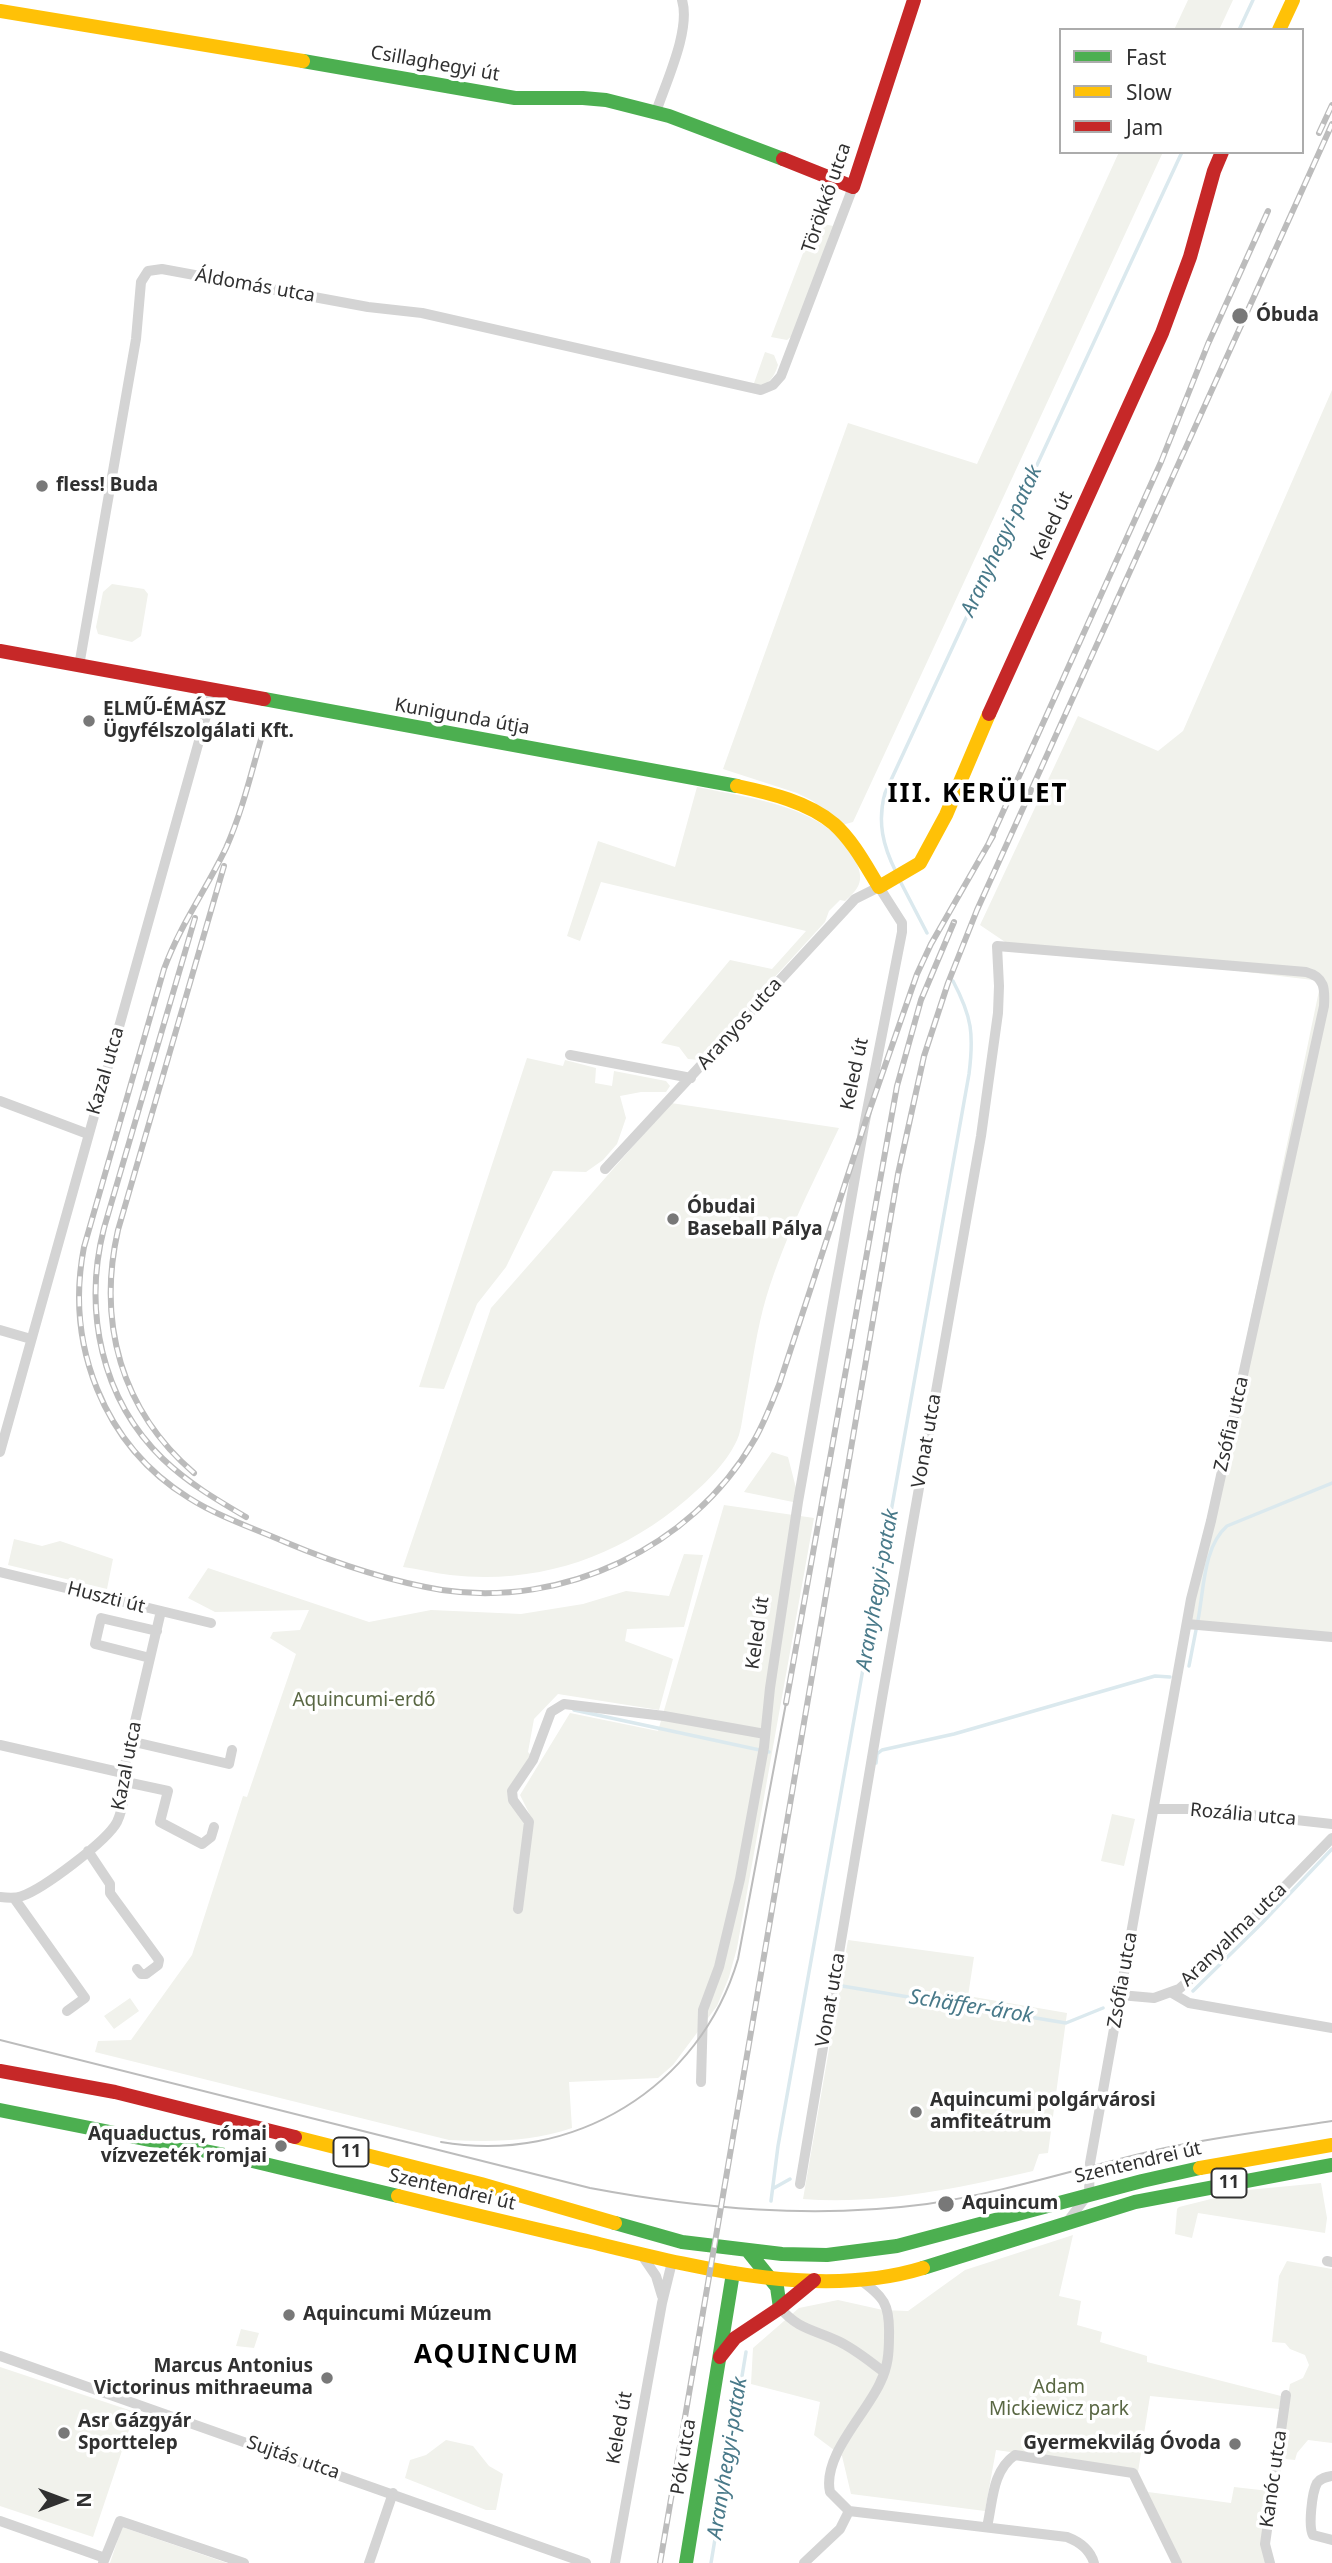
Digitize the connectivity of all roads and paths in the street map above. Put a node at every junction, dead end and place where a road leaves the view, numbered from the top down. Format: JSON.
{"nodes":[{"id":1,"x":682,"y":0,"type":"edge"},
{"id":2,"x":914,"y":0,"type":"edge"},
{"id":3,"x":1293,"y":0,"type":"edge"},
{"id":4,"x":0,"y":11,"type":"edge"},
{"id":5,"x":1280,"y":28,"type":"edge"},
{"id":6,"x":656,"y":112,"type":"junction"},
{"id":7,"x":1221,"y":154,"type":"edge"},
{"id":8,"x":853,"y":187,"type":"junction"},
{"id":9,"x":755,"y":390,"type":"joint"},
{"id":10,"x":0,"y":651,"type":"edge"},
{"id":11,"x":79,"y":666,"type":"junction"},
{"id":12,"x":213,"y":691,"type":"junction"},
{"id":13,"x":885,"y":885,"type":"junction"},
{"id":14,"x":997,"y":946,"type":"joint"},
{"id":15,"x":570,"y":1055,"type":"dead end"},
{"id":16,"x":691,"y":1077,"type":"junction"},
{"id":17,"x":0,"y":1101,"type":"edge"},
{"id":18,"x":88,"y":1134,"type":"junction"},
{"id":19,"x":605,"y":1169,"type":"dead end"},
{"id":20,"x":0,"y":1330,"type":"edge"},
{"id":21,"x":31,"y":1339,"type":"junction"},
{"id":22,"x":0,"y":1452,"type":"edge"},
{"id":23,"x":0,"y":1572,"type":"edge"},
{"id":24,"x":161,"y":1611,"type":"junction"},
{"id":25,"x":211,"y":1623,"type":"dead end"},
{"id":26,"x":1187,"y":1624,"type":"junction"},
{"id":27,"x":157,"y":1631,"type":"junction"},
{"id":28,"x":1332,"y":1637,"type":"edge"},
{"id":29,"x":150,"y":1658,"type":"junction"},
{"id":30,"x":765,"y":1734,"type":"junction"},
{"id":31,"x":131,"y":1741,"type":"junction"},
{"id":32,"x":0,"y":1745,"type":"edge"},
{"id":33,"x":232,"y":1750,"type":"dead end"},
{"id":34,"x":125,"y":1778,"type":"junction"},
{"id":35,"x":1154,"y":1809,"type":"junction"},
{"id":36,"x":1332,"y":1824,"type":"edge"},
{"id":37,"x":214,"y":1828,"type":"dead end"},
{"id":38,"x":1332,"y":1838,"type":"edge"},
{"id":39,"x":88,"y":1851,"type":"junction"},
{"id":40,"x":0,"y":1897,"type":"edge"},
{"id":41,"x":14,"y":1898,"type":"junction"},
{"id":42,"x":517,"y":1909,"type":"dead end"},
{"id":43,"x":137,"y":1969,"type":"dead end"},
{"id":44,"x":1172,"y":1993,"type":"junction"},
{"id":45,"x":1120,"y":1995,"type":"junction"},
{"id":46,"x":67,"y":2011,"type":"dead end"},
{"id":47,"x":1332,"y":2028,"type":"edge"},
{"id":48,"x":0,"y":2071,"type":"edge"},
{"id":49,"x":701,"y":2081,"type":"dead end"},
{"id":50,"x":0,"y":2110,"type":"edge"},
{"id":51,"x":1332,"y":2145,"type":"edge"},
{"id":52,"x":1332,"y":2165,"type":"edge"},
{"id":53,"x":800,"y":2184,"type":"dead end"},
{"id":54,"x":1089,"y":2193,"type":"junction"},
{"id":55,"x":1126,"y":2205,"type":"junction"},
{"id":56,"x":1068,"y":2222,"type":"junction"},
{"id":57,"x":748,"y":2251,"type":"junction"},
{"id":58,"x":640,"y":2253,"type":"junction"},
{"id":59,"x":672,"y":2262,"type":"junction"},
{"id":60,"x":733,"y":2273,"type":"junction"},
{"id":61,"x":859,"y":2278,"type":"junction"},
{"id":62,"x":772,"y":2279,"type":"junction"},
{"id":63,"x":814,"y":2280,"type":"junction"},
{"id":64,"x":663,"y":2300,"type":"junction"},
{"id":65,"x":780,"y":2308,"type":"junction"},
{"id":66,"x":725,"y":2323,"type":"junction"},
{"id":67,"x":747,"y":2331,"type":"junction"},
{"id":68,"x":0,"y":2356,"type":"edge"},
{"id":69,"x":719,"y":2358,"type":"junction"},
{"id":70,"x":884,"y":2372,"type":"junction"},
{"id":71,"x":1286,"y":2395,"type":"dead end"},
{"id":72,"x":1332,"y":2476,"type":"edge"},
{"id":73,"x":393,"y":2493,"type":"junction"},
{"id":74,"x":849,"y":2511,"type":"junction"},
{"id":75,"x":0,"y":2521,"type":"edge"},
{"id":76,"x":987,"y":2527,"type":"junction"},
{"id":77,"x":1332,"y":2540,"type":"edge"},
{"id":78,"x":104,"y":2560,"type":"edge"},
{"id":79,"x":244,"y":2563,"type":"edge"},
{"id":80,"x":369,"y":2563,"type":"edge"},
{"id":81,"x":586,"y":2563,"type":"edge"},
{"id":82,"x":615,"y":2563,"type":"edge"},
{"id":83,"x":686,"y":2563,"type":"edge"},
{"id":84,"x":804,"y":2563,"type":"edge"},
{"id":85,"x":1094,"y":2563,"type":"edge"},
{"id":86,"x":1177,"y":2563,"type":"edge"},
{"id":87,"x":1270,"y":2563,"type":"edge"}],
"edges":[{"from":1,"to":6,"type":"street"},
{"from":2,"to":8,"type":"street","name":"Törökkő utca"},
{"from":3,"to":5,"type":"street"},
{"from":4,"to":6,"type":"street","name":"Csillaghegyi út"},
{"from":6,"to":8,"type":"street","name":"Csillaghegyi út"},
{"from":7,"to":13,"type":"street","name":"Keled út"},
{"from":8,"to":9,"type":"street","name":"Törökkő utca"},
{"from":9,"to":11,"type":"street","name":"Áldomás utca"},
{"from":10,"to":11,"type":"street","name":"Kunigunda útja"},
{"from":11,"to":12,"type":"street","name":"Kunigunda útja"},
{"from":12,"to":13,"type":"street","name":"Kunigunda útja"},
{"from":12,"to":18,"type":"street","name":"Kazal utca"},
{"from":13,"to":16,"type":"street","name":"Aranyos utca"},
{"from":13,"to":30,"type":"street","name":"Keled út"},
{"from":14,"to":26,"type":"street","name":"Zsófia utca"},
{"from":14,"to":53,"type":"street","name":"Vonat utca"},
{"from":15,"to":16,"type":"street"},
{"from":16,"to":19,"type":"street","name":"Aranyos utca"},
{"from":17,"to":18,"type":"street"},
{"from":18,"to":21,"type":"street","name":"Kazal utca"},
{"from":20,"to":21,"type":"street"},
{"from":21,"to":22,"type":"street","name":"Kazal utca"},
{"from":23,"to":24,"type":"street","name":"Huszti út"},
{"from":24,"to":25,"type":"street","name":"Huszti út"},
{"from":24,"to":27,"type":"street","name":"Kazal utca"},
{"from":26,"to":28,"type":"street"},
{"from":26,"to":35,"type":"street","name":"Zsófia utca"},
{"from":27,"to":29,"type":"street","name":"Kazal utca"},
{"from":27,"to":29,"type":"street"},
{"from":29,"to":31,"type":"street","name":"Kazal utca"},
{"from":30,"to":42,"type":"street"},
{"from":30,"to":49,"type":"street","name":"Keled út"},
{"from":31,"to":33,"type":"street"},
{"from":31,"to":34,"type":"street","name":"Kazal utca"},
{"from":32,"to":34,"type":"street"},
{"from":34,"to":37,"type":"street"},
{"from":34,"to":39,"type":"street","name":"Kazal utca"},
{"from":35,"to":36,"type":"street","name":"Rozália utca"},
{"from":35,"to":45,"type":"street","name":"Zsófia utca"},
{"from":38,"to":44,"type":"street","name":"Aranyalma utca"},
{"from":39,"to":41,"type":"street","name":"Kazal utca"},
{"from":39,"to":43,"type":"street"},
{"from":40,"to":41,"type":"street"},
{"from":41,"to":46,"type":"street"},
{"from":44,"to":45,"type":"street","name":"Aranyalma utca"},
{"from":44,"to":47,"type":"street"},
{"from":45,"to":54,"type":"street","name":"Zsófia utca"},
{"from":48,"to":57,"type":"street","name":"Szentendrei út","number":"11"},
{"from":50,"to":58,"type":"street","name":"Szentendrei út","number":"11"},
{"from":51,"to":54,"type":"street","name":"Szentendrei út","number":"11"},
{"from":52,"to":55,"type":"street","name":"Szentendrei út","number":"11"},
{"from":54,"to":55,"type":"street"},
{"from":54,"to":56,"type":"street"},
{"from":54,"to":57,"type":"street","name":"Szentendrei út","number":"11"},
{"from":55,"to":56,"type":"street","name":"Szentendrei út","number":"11"},
{"from":56,"to":61,"type":"street","name":"Szentendrei út","number":"11"},
{"from":57,"to":62,"type":"street"},
{"from":58,"to":59,"type":"street","name":"Szentendrei út","number":"11"},
{"from":58,"to":64,"type":"street"},
{"from":59,"to":60,"type":"street","name":"Szentendrei út","number":"11"},
{"from":59,"to":64,"type":"street","name":"Keled út"},
{"from":60,"to":62,"type":"street","name":"Szentendrei út","number":"11"},
{"from":60,"to":66,"type":"street","name":"Pók utca"},
{"from":61,"to":63,"type":"street","name":"Szentendrei út","number":"11"},
{"from":61,"to":70,"type":"street"},
{"from":62,"to":63,"type":"street","name":"Szentendrei út","number":"11"},
{"from":62,"to":65,"type":"street"},
{"from":63,"to":65,"type":"street"},
{"from":64,"to":82,"type":"street","name":"Keled út"},
{"from":65,"to":67,"type":"street"},
{"from":65,"to":70,"type":"street"},
{"from":66,"to":67,"type":"street"},
{"from":66,"to":69,"type":"street","name":"Pók utca"},
{"from":67,"to":69,"type":"street"},
{"from":68,"to":73,"type":"street","name":"Sujtás utca"},
{"from":69,"to":83,"type":"street","name":"Pók utca"},
{"from":70,"to":74,"type":"street"},
{"from":71,"to":87,"type":"street","name":"Kanóc utca"},
{"from":72,"to":77,"type":"street"},
{"from":73,"to":80,"type":"street"},
{"from":73,"to":81,"type":"street","name":"Sujtás utca"},
{"from":74,"to":76,"type":"street"},
{"from":74,"to":84,"type":"street"},
{"from":75,"to":78,"type":"street"},
{"from":76,"to":85,"type":"street"},
{"from":76,"to":86,"type":"street"},
{"from":78,"to":79,"type":"street"}]}
